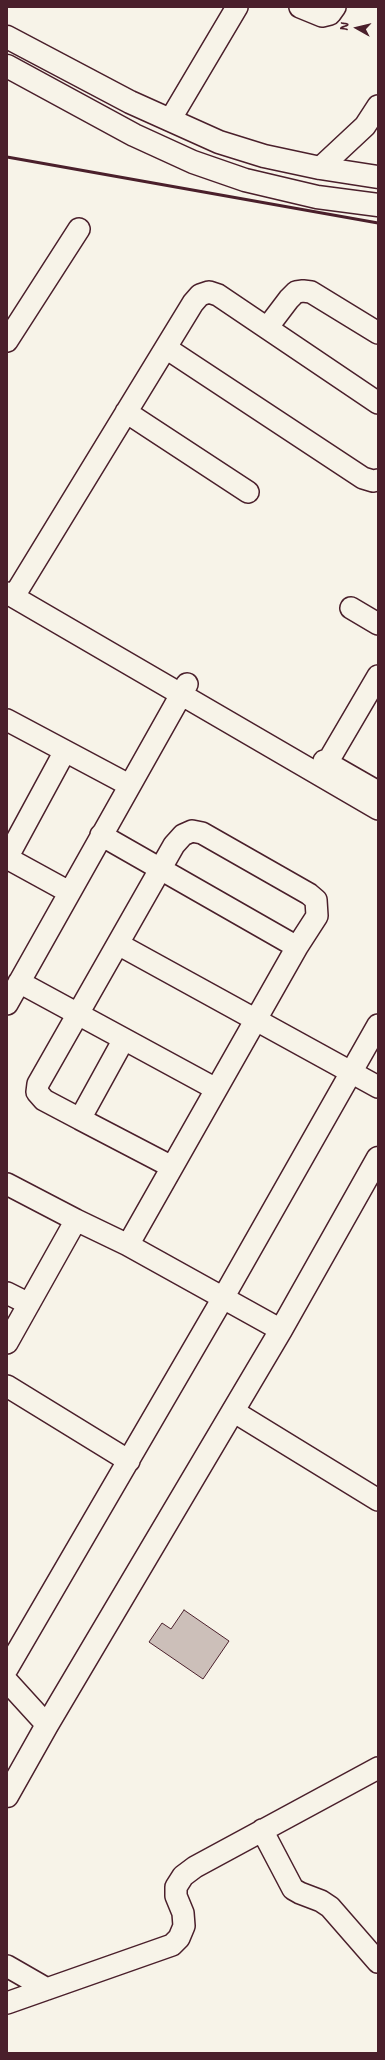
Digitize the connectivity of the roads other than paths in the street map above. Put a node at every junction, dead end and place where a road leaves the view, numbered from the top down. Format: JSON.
{"nodes":[{"id":1,"x":237,"y":7,"type":"edge"},
{"id":2,"x":300,"y":7,"type":"edge"},
{"id":3,"x":335,"y":7,"type":"edge"},
{"id":4,"x":7,"y":37,"type":"edge"},
{"id":5,"x":7,"y":66,"type":"edge"},
{"id":6,"x":378,"y":106,"type":"edge"},
{"id":7,"x":170,"y":120,"type":"junction"},
{"id":8,"x":320,"y":168,"type":"junction"},
{"id":9,"x":378,"y":177,"type":"edge"},
{"id":10,"x":378,"y":206,"type":"edge"},
{"id":11,"x":79,"y":229,"type":"dead end"},
{"id":12,"x":267,"y":328,"type":"junction"},
{"id":13,"x":378,"y":333,"type":"edge"},
{"id":14,"x":7,"y":341,"type":"edge"},
{"id":15,"x":166,"y":348,"type":"junction"},
{"id":16,"x":378,"y":403,"type":"edge"},
{"id":17,"x":126,"y":412,"type":"junction"},
{"id":18,"x":378,"y":480,"type":"edge"},
{"id":19,"x":248,"y":492,"type":"dead end"},
{"id":20,"x":12,"y":589,"type":"edge"},
{"id":21,"x":351,"y":608,"type":"dead end"},
{"id":22,"x":378,"y":624,"type":"edge"},
{"id":23,"x":378,"y":676,"type":"edge"},
{"id":24,"x":184,"y":689,"type":"junction"},
{"id":25,"x":7,"y":720,"type":"edge"},
{"id":26,"x":65,"y":751,"type":"junction"},
{"id":27,"x":323,"y":769,"type":"junction"},
{"id":28,"x":129,"y":785,"type":"junction"},
{"id":29,"x":378,"y":792,"type":"edge"},
{"id":30,"x":378,"y":809,"type":"edge"},
{"id":31,"x":101,"y":835,"type":"junction"},
{"id":32,"x":7,"y":858,"type":"edge"},
{"id":33,"x":160,"y":869,"type":"junction"},
{"id":34,"x":69,"y":892,"type":"junction"},
{"id":35,"x":118,"y":944,"type":"junction"},
{"id":36,"x":297,"y":947,"type":"junction"},
{"id":37,"x":19,"y":982,"type":"junction"},
{"id":38,"x":7,"y":1004,"type":"edge"},
{"id":39,"x":78,"y":1014,"type":"junction"},
{"id":40,"x":256,"y":1020,"type":"junction"},
{"id":41,"x":378,"y":1024,"type":"edge"},
{"id":42,"x":124,"y":1039,"type":"junction"},
{"id":43,"x":351,"y":1073,"type":"junction"},
{"id":44,"x":378,"y":1086,"type":"edge"},
{"id":45,"x":216,"y":1089,"type":"junction"},
{"id":46,"x":80,"y":1119,"type":"junction"},
{"id":47,"x":378,"y":1158,"type":"edge"},
{"id":48,"x":172,"y":1168,"type":"junction"},
{"id":49,"x":7,"y":1184,"type":"edge"},
{"id":50,"x":76,"y":1220,"type":"junction"},
{"id":51,"x":128,"y":1245,"type":"junction"},
{"id":52,"x":7,"y":1293,"type":"edge"},
{"id":53,"x":223,"y":1298,"type":"junction"},
{"id":54,"x":29,"y":1304,"type":"junction"},
{"id":55,"x":281,"y":1330,"type":"junction"},
{"id":56,"x":7,"y":1343,"type":"edge"},
{"id":57,"x":7,"y":1386,"type":"edge"},
{"id":58,"x":233,"y":1411,"type":"junction"},
{"id":59,"x":129,"y":1460,"type":"junction"},
{"id":60,"x":378,"y":1500,"type":"edge"},
{"id":61,"x":7,"y":1669,"type":"edge"},
{"id":62,"x":7,"y":1681,"type":"edge"},
{"id":63,"x":47,"y":1724,"type":"junction"},
{"id":64,"x":378,"y":1768,"type":"edge"},
{"id":65,"x":7,"y":1796,"type":"edge"},
{"id":66,"x":262,"y":1830,"type":"junction"},
{"id":67,"x":378,"y":1962,"type":"edge"},
{"id":68,"x":7,"y":1966,"type":"edge"},
{"id":69,"x":47,"y":1989,"type":"junction"},
{"id":70,"x":7,"y":2003,"type":"edge"}],
"edges":[{"from":1,"to":7,"type":"street"},
{"from":2,"to":3,"type":"street"},
{"from":4,"to":7,"type":"main road"},
{"from":5,"to":10,"type":"main road"},
{"from":6,"to":8,"type":"street"},
{"from":7,"to":8,"type":"main road"},
{"from":8,"to":9,"type":"main road"},
{"from":11,"to":14,"type":"street"},
{"from":12,"to":13,"type":"street"},
{"from":12,"to":15,"type":"street"},
{"from":12,"to":16,"type":"street"},
{"from":15,"to":17,"type":"street"},
{"from":15,"to":18,"type":"street"},
{"from":17,"to":19,"type":"street"},
{"from":17,"to":20,"type":"street"},
{"from":20,"to":24,"type":"street"},
{"from":21,"to":22,"type":"street"},
{"from":23,"to":27,"type":"street"},
{"from":24,"to":27,"type":"street"},
{"from":24,"to":28,"type":"street"},
{"from":25,"to":26,"type":"street"},
{"from":26,"to":28,"type":"street"},
{"from":26,"to":32,"type":"street"},
{"from":27,"to":29,"type":"street"},
{"from":27,"to":30,"type":"street"},
{"from":28,"to":31,"type":"street"},
{"from":31,"to":33,"type":"street"},
{"from":31,"to":34,"type":"street"},
{"from":32,"to":34,"type":"street"},
{"from":33,"to":35,"type":"street"},
{"from":33,"to":36,"type":"street"},
{"from":33,"to":36,"type":"street"},
{"from":34,"to":37,"type":"street"},
{"from":35,"to":39,"type":"street"},
{"from":35,"to":40,"type":"street"},
{"from":36,"to":40,"type":"street"},
{"from":37,"to":38,"type":"street"},
{"from":37,"to":39,"type":"street"},
{"from":39,"to":42,"type":"street"},
{"from":39,"to":46,"type":"street"},
{"from":40,"to":43,"type":"street"},
{"from":40,"to":45,"type":"street"},
{"from":41,"to":43,"type":"street"},
{"from":42,"to":45,"type":"street"},
{"from":42,"to":46,"type":"street"},
{"from":43,"to":44,"type":"street"},
{"from":43,"to":53,"type":"street"},
{"from":45,"to":48,"type":"street"},
{"from":46,"to":48,"type":"street"},
{"from":47,"to":55,"type":"main road"},
{"from":48,"to":51,"type":"street"},
{"from":49,"to":50,"type":"street"},
{"from":50,"to":51,"type":"street"},
{"from":50,"to":54,"type":"street"},
{"from":51,"to":53,"type":"street"},
{"from":52,"to":54,"type":"street"},
{"from":53,"to":55,"type":"street"},
{"from":53,"to":59,"type":"street"},
{"from":54,"to":56,"type":"street"},
{"from":55,"to":58,"type":"main road"},
{"from":57,"to":59,"type":"street"},
{"from":58,"to":60,"type":"street"},
{"from":58,"to":63,"type":"main road"},
{"from":59,"to":61,"type":"street"},
{"from":62,"to":63,"type":"street"},
{"from":63,"to":65,"type":"main road"},
{"from":64,"to":66,"type":"street"},
{"from":66,"to":67,"type":"street"},
{"from":66,"to":69,"type":"street"},
{"from":68,"to":69,"type":"street"},
{"from":69,"to":70,"type":"street"}]}
